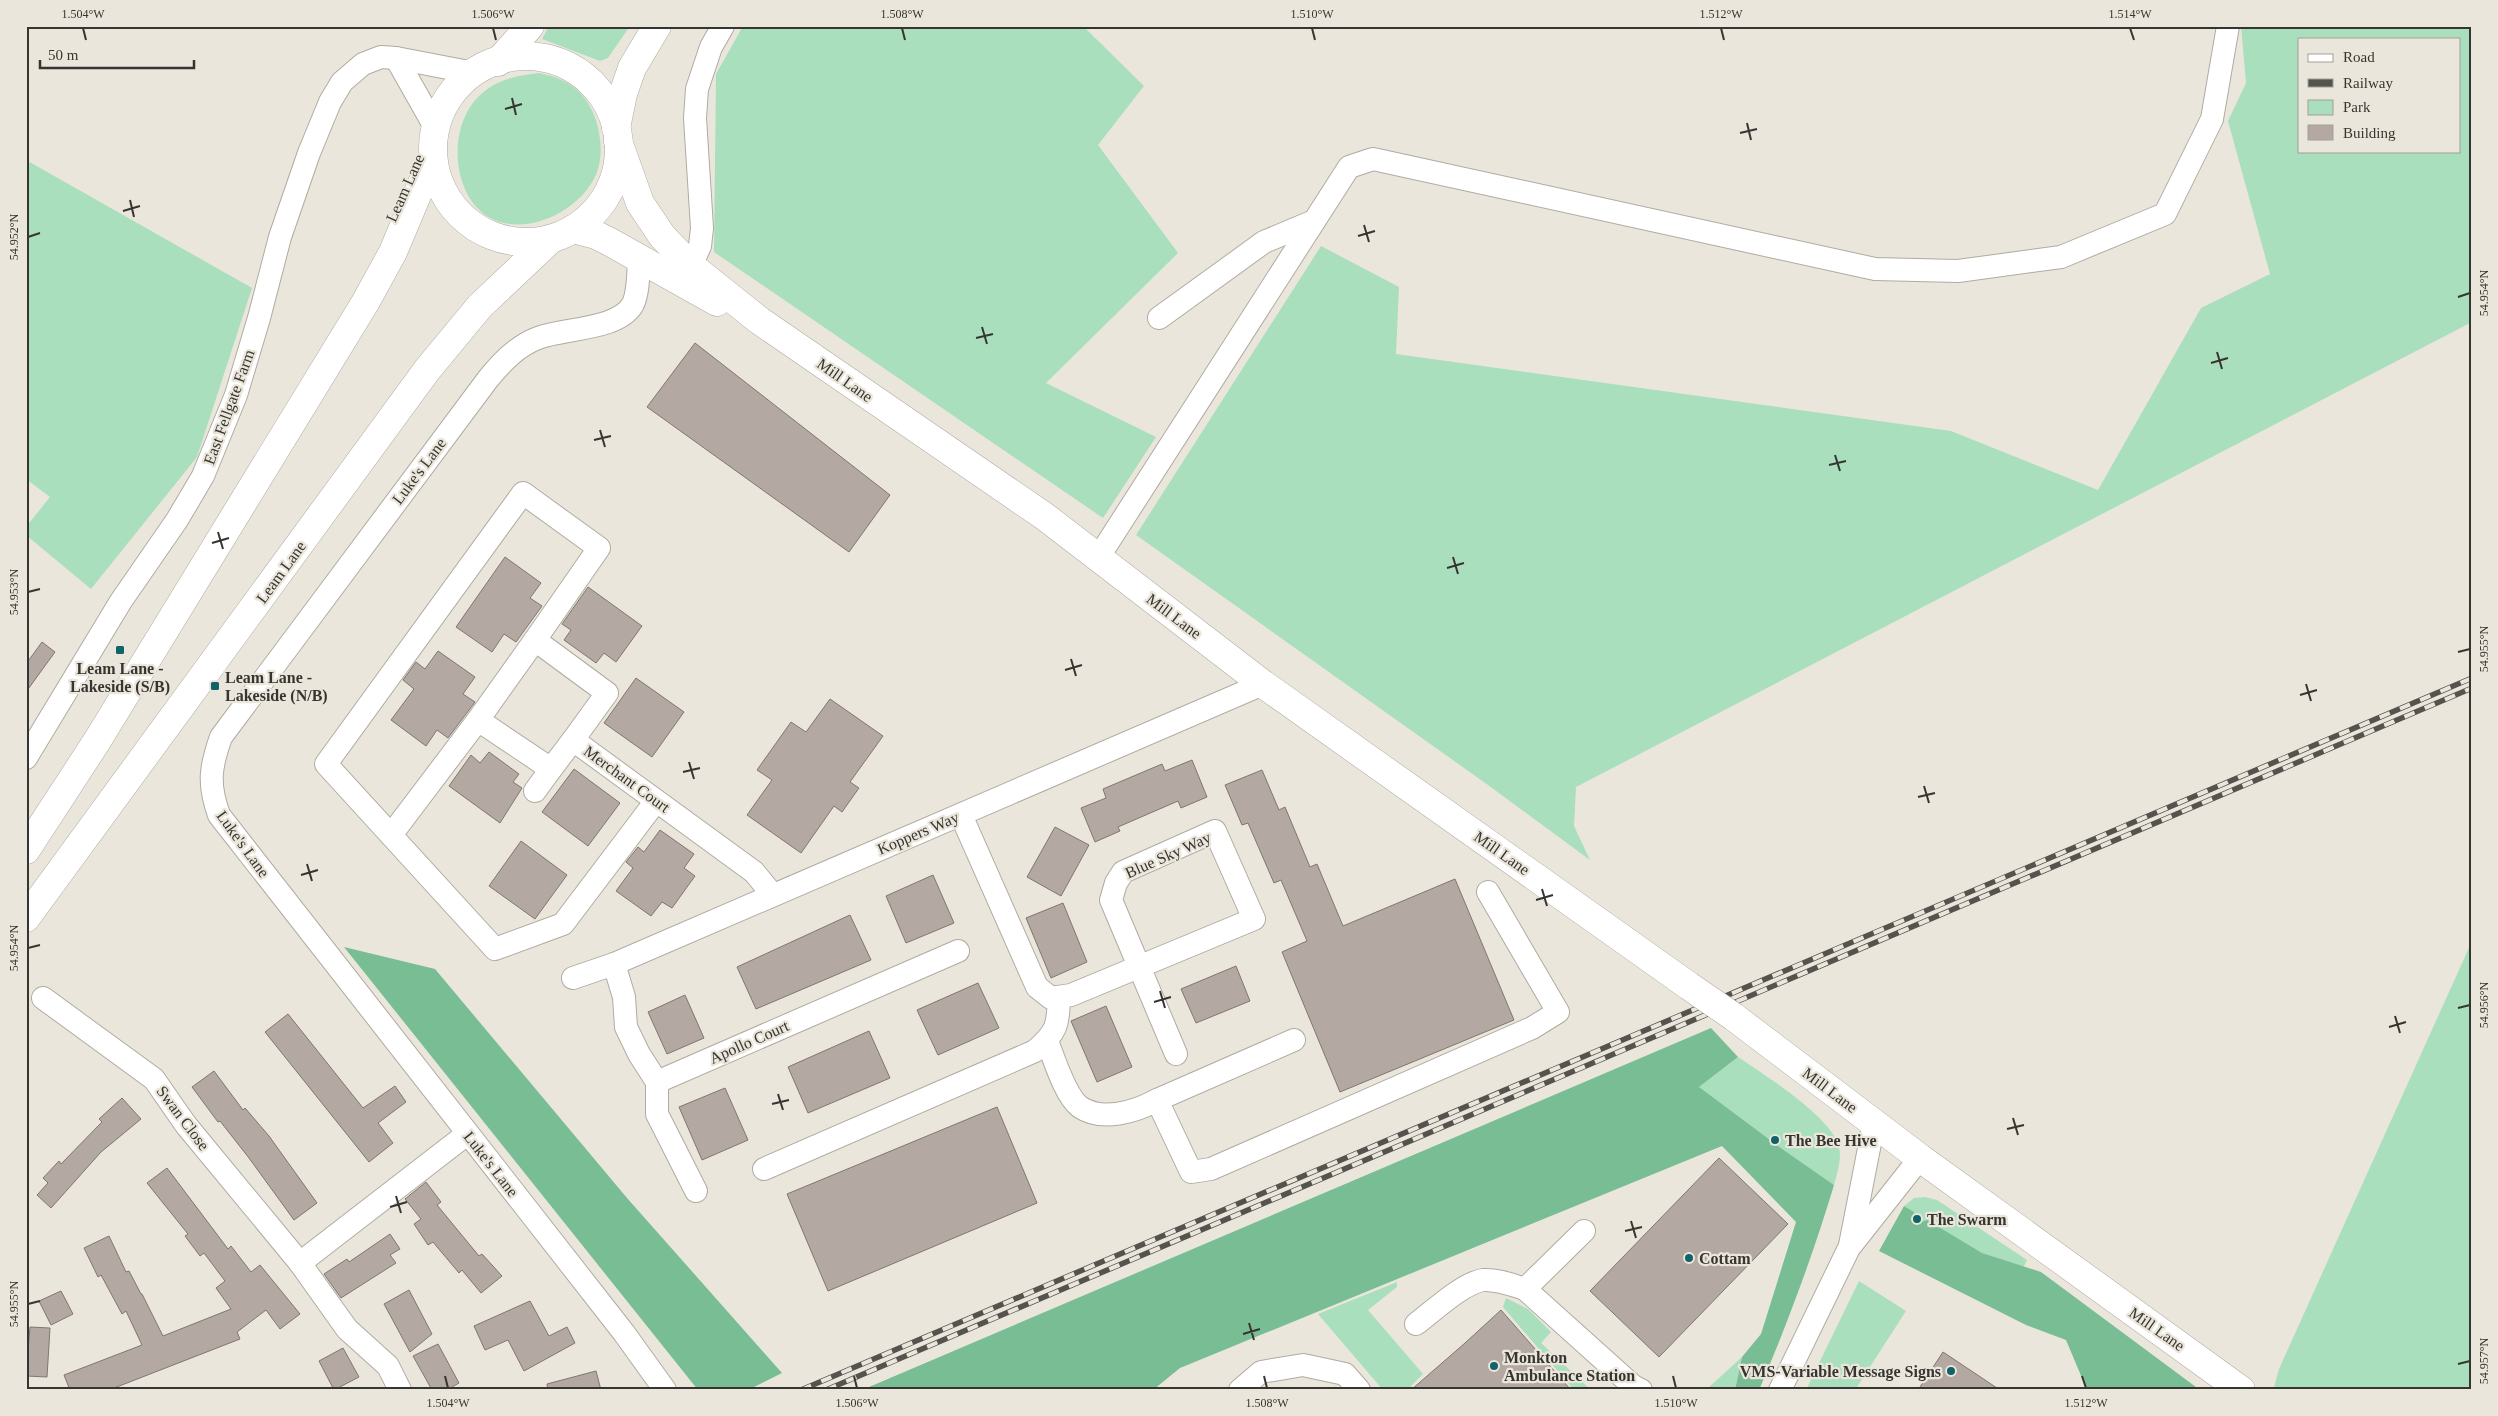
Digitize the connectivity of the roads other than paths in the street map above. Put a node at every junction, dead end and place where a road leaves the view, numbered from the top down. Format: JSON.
{"nodes":[{"id":1,"x":530,"y":26,"type":"edge"},
{"id":2,"x":657,"y":26,"type":"edge"},
{"id":3,"x":723,"y":26,"type":"edge"},
{"id":4,"x":2228,"y":26,"type":"edge"},
{"id":5,"x":396,"y":58,"type":"junction"},
{"id":6,"x":486,"y":67,"type":"junction"},
{"id":7,"x":617,"y":134,"type":"junction"},
{"id":8,"x":434,"y":139,"type":"junction"},
{"id":9,"x":440,"y":184,"type":"junction"},
{"id":10,"x":1314,"y":221,"type":"junction"},
{"id":11,"x":562,"y":234,"type":"junction"},
{"id":12,"x":639,"y":258,"type":"junction"},
{"id":13,"x":691,"y":266,"type":"junction"},
{"id":14,"x":365,"y":303,"type":"junction"},
{"id":15,"x":1159,"y":318,"type":"dead end"},
{"id":16,"x":760,"y":321,"type":"junction"},
{"id":17,"x":1098,"y":558,"type":"junction"},
{"id":18,"x":535,"y":640,"type":"junction"},
{"id":19,"x":1263,"y":684,"type":"junction"},
{"id":20,"x":478,"y":720,"type":"junction"},
{"id":21,"x":573,"y":740,"type":"junction"},
{"id":22,"x":26,"y":758,"type":"edge"},
{"id":23,"x":551,"y":769,"type":"junction"},
{"id":24,"x":535,"y":791,"type":"dead end"},
{"id":25,"x":656,"y":801,"type":"junction"},
{"id":26,"x":961,"y":815,"type":"junction"},
{"id":27,"x":391,"y":835,"type":"junction"},
{"id":28,"x":26,"y":850,"type":"edge"},
{"id":29,"x":1488,"y":892,"type":"dead end"},
{"id":30,"x":772,"y":894,"type":"junction"},
{"id":31,"x":26,"y":918,"type":"edge"},
{"id":32,"x":958,"y":951,"type":"dead end"},
{"id":33,"x":614,"y":964,"type":"junction"},
{"id":34,"x":1140,"y":967,"type":"junction"},
{"id":35,"x":573,"y":978,"type":"dead end"},
{"id":36,"x":1058,"y":997,"type":"junction"},
{"id":37,"x":43,"y":998,"type":"dead end"},
{"id":38,"x":1294,"y":1040,"type":"dead end"},
{"id":39,"x":1047,"y":1041,"type":"junction"},
{"id":40,"x":1176,"y":1054,"type":"dead end"},
{"id":41,"x":657,"y":1082,"type":"junction"},
{"id":42,"x":1157,"y":1100,"type":"junction"},
{"id":43,"x":1874,"y":1123,"type":"junction"},
{"id":44,"x":466,"y":1134,"type":"junction"},
{"id":45,"x":1920,"y":1158,"type":"junction"},
{"id":46,"x":764,"y":1169,"type":"dead end"},
{"id":47,"x":696,"y":1191,"type":"dead end"},
{"id":48,"x":1584,"y":1232,"type":"dead end"},
{"id":49,"x":1850,"y":1248,"type":"junction"},
{"id":50,"x":300,"y":1262,"type":"junction"},
{"id":51,"x":1525,"y":1289,"type":"junction"},
{"id":52,"x":1416,"y":1324,"type":"dead end"},
{"id":53,"x":400,"y":1390,"type":"edge"},
{"id":54,"x":665,"y":1390,"type":"edge"},
{"id":55,"x":1240,"y":1390,"type":"edge"},
{"id":56,"x":1359,"y":1390,"type":"edge"},
{"id":57,"x":1641,"y":1390,"type":"edge"},
{"id":58,"x":1780,"y":1390,"type":"edge"},
{"id":59,"x":2241,"y":1390,"type":"edge"}],
"edges":[{"from":1,"to":6,"type":"main road","name":"Leam Lane"},
{"from":2,"to":7,"type":"main road","name":"Leam Lane"},
{"from":3,"to":13,"type":"street"},
{"from":4,"to":10,"type":"street"},
{"from":5,"to":6,"type":"street","name":"East Fellgate Farm"},
{"from":5,"to":8,"type":"street"},
{"from":5,"to":22,"type":"street","name":"East Fellgate Farm"},
{"from":6,"to":7,"type":"main road","name":"Leam Lane"},
{"from":6,"to":8,"type":"main road","name":"Leam Lane"},
{"from":7,"to":11,"type":"main road","name":"Leam Lane"},
{"from":7,"to":13,"type":"main road","name":"Mill Lane"},
{"from":8,"to":9,"type":"main road","name":"Leam Lane"},
{"from":8,"to":14,"type":"main road","name":"Leam Lane"},
{"from":9,"to":11,"type":"main road","name":"Leam Lane"},
{"from":9,"to":14,"type":"main road","name":"Leam Lane"},
{"from":10,"to":15,"type":"street"},
{"from":10,"to":17,"type":"street"},
{"from":11,"to":12,"type":"main road","name":"Mill Lane"},
{"from":11,"to":31,"type":"main road","name":"Leam Lane"},
{"from":12,"to":16,"type":"main road","name":"Mill Lane"},
{"from":12,"to":44,"type":"street","name":"Luke's Lane"},
{"from":13,"to":16,"type":"main road","name":"Mill Lane"},
{"from":14,"to":28,"type":"main road","name":"Leam Lane"},
{"from":16,"to":17,"type":"main road","name":"Mill Lane"},
{"from":17,"to":19,"type":"main road","name":"Mill Lane"},
{"from":18,"to":20,"type":"street"},
{"from":18,"to":21,"type":"street"},
{"from":18,"to":27,"type":"street"},
{"from":19,"to":26,"type":"street","name":"Koppers Way"},
{"from":19,"to":43,"type":"main road","name":"Mill Lane","bridge":true},
{"from":20,"to":23,"type":"street"},
{"from":20,"to":27,"type":"street"},
{"from":21,"to":23,"type":"street","name":"Merchant Court"},
{"from":21,"to":25,"type":"street","name":"Merchant Court"},
{"from":23,"to":24,"type":"street","name":"Merchant Court"},
{"from":25,"to":27,"type":"street"},
{"from":25,"to":30,"type":"street","name":"Merchant Court"},
{"from":26,"to":30,"type":"street","name":"Koppers Way"},
{"from":26,"to":36,"type":"street"},
{"from":29,"to":42,"type":"street"},
{"from":30,"to":33,"type":"street","name":"Koppers Way"},
{"from":32,"to":41,"type":"street","name":"Apollo Court"},
{"from":33,"to":35,"type":"street","name":"Koppers Way"},
{"from":33,"to":41,"type":"street"},
{"from":34,"to":34,"type":"street","name":"Blue Sky Way"},
{"from":34,"to":36,"type":"street","name":"Blue Sky Way"},
{"from":34,"to":40,"type":"street"},
{"from":36,"to":39,"type":"street"},
{"from":37,"to":50,"type":"street","name":"Swan Close"},
{"from":38,"to":42,"type":"street"},
{"from":39,"to":42,"type":"street"},
{"from":39,"to":46,"type":"street"},
{"from":41,"to":47,"type":"street"},
{"from":43,"to":45,"type":"main road","name":"Mill Lane"},
{"from":43,"to":49,"type":"street"},
{"from":44,"to":50,"type":"street"},
{"from":44,"to":54,"type":"street","name":"Luke's Lane"},
{"from":45,"to":49,"type":"street"},
{"from":45,"to":59,"type":"main road","name":"Mill Lane"},
{"from":48,"to":51,"type":"street"},
{"from":49,"to":58,"type":"street"},
{"from":50,"to":53,"type":"street","name":"Swan Close"},
{"from":51,"to":52,"type":"street"},
{"from":51,"to":57,"type":"street"},
{"from":55,"to":56,"type":"street"}]}
